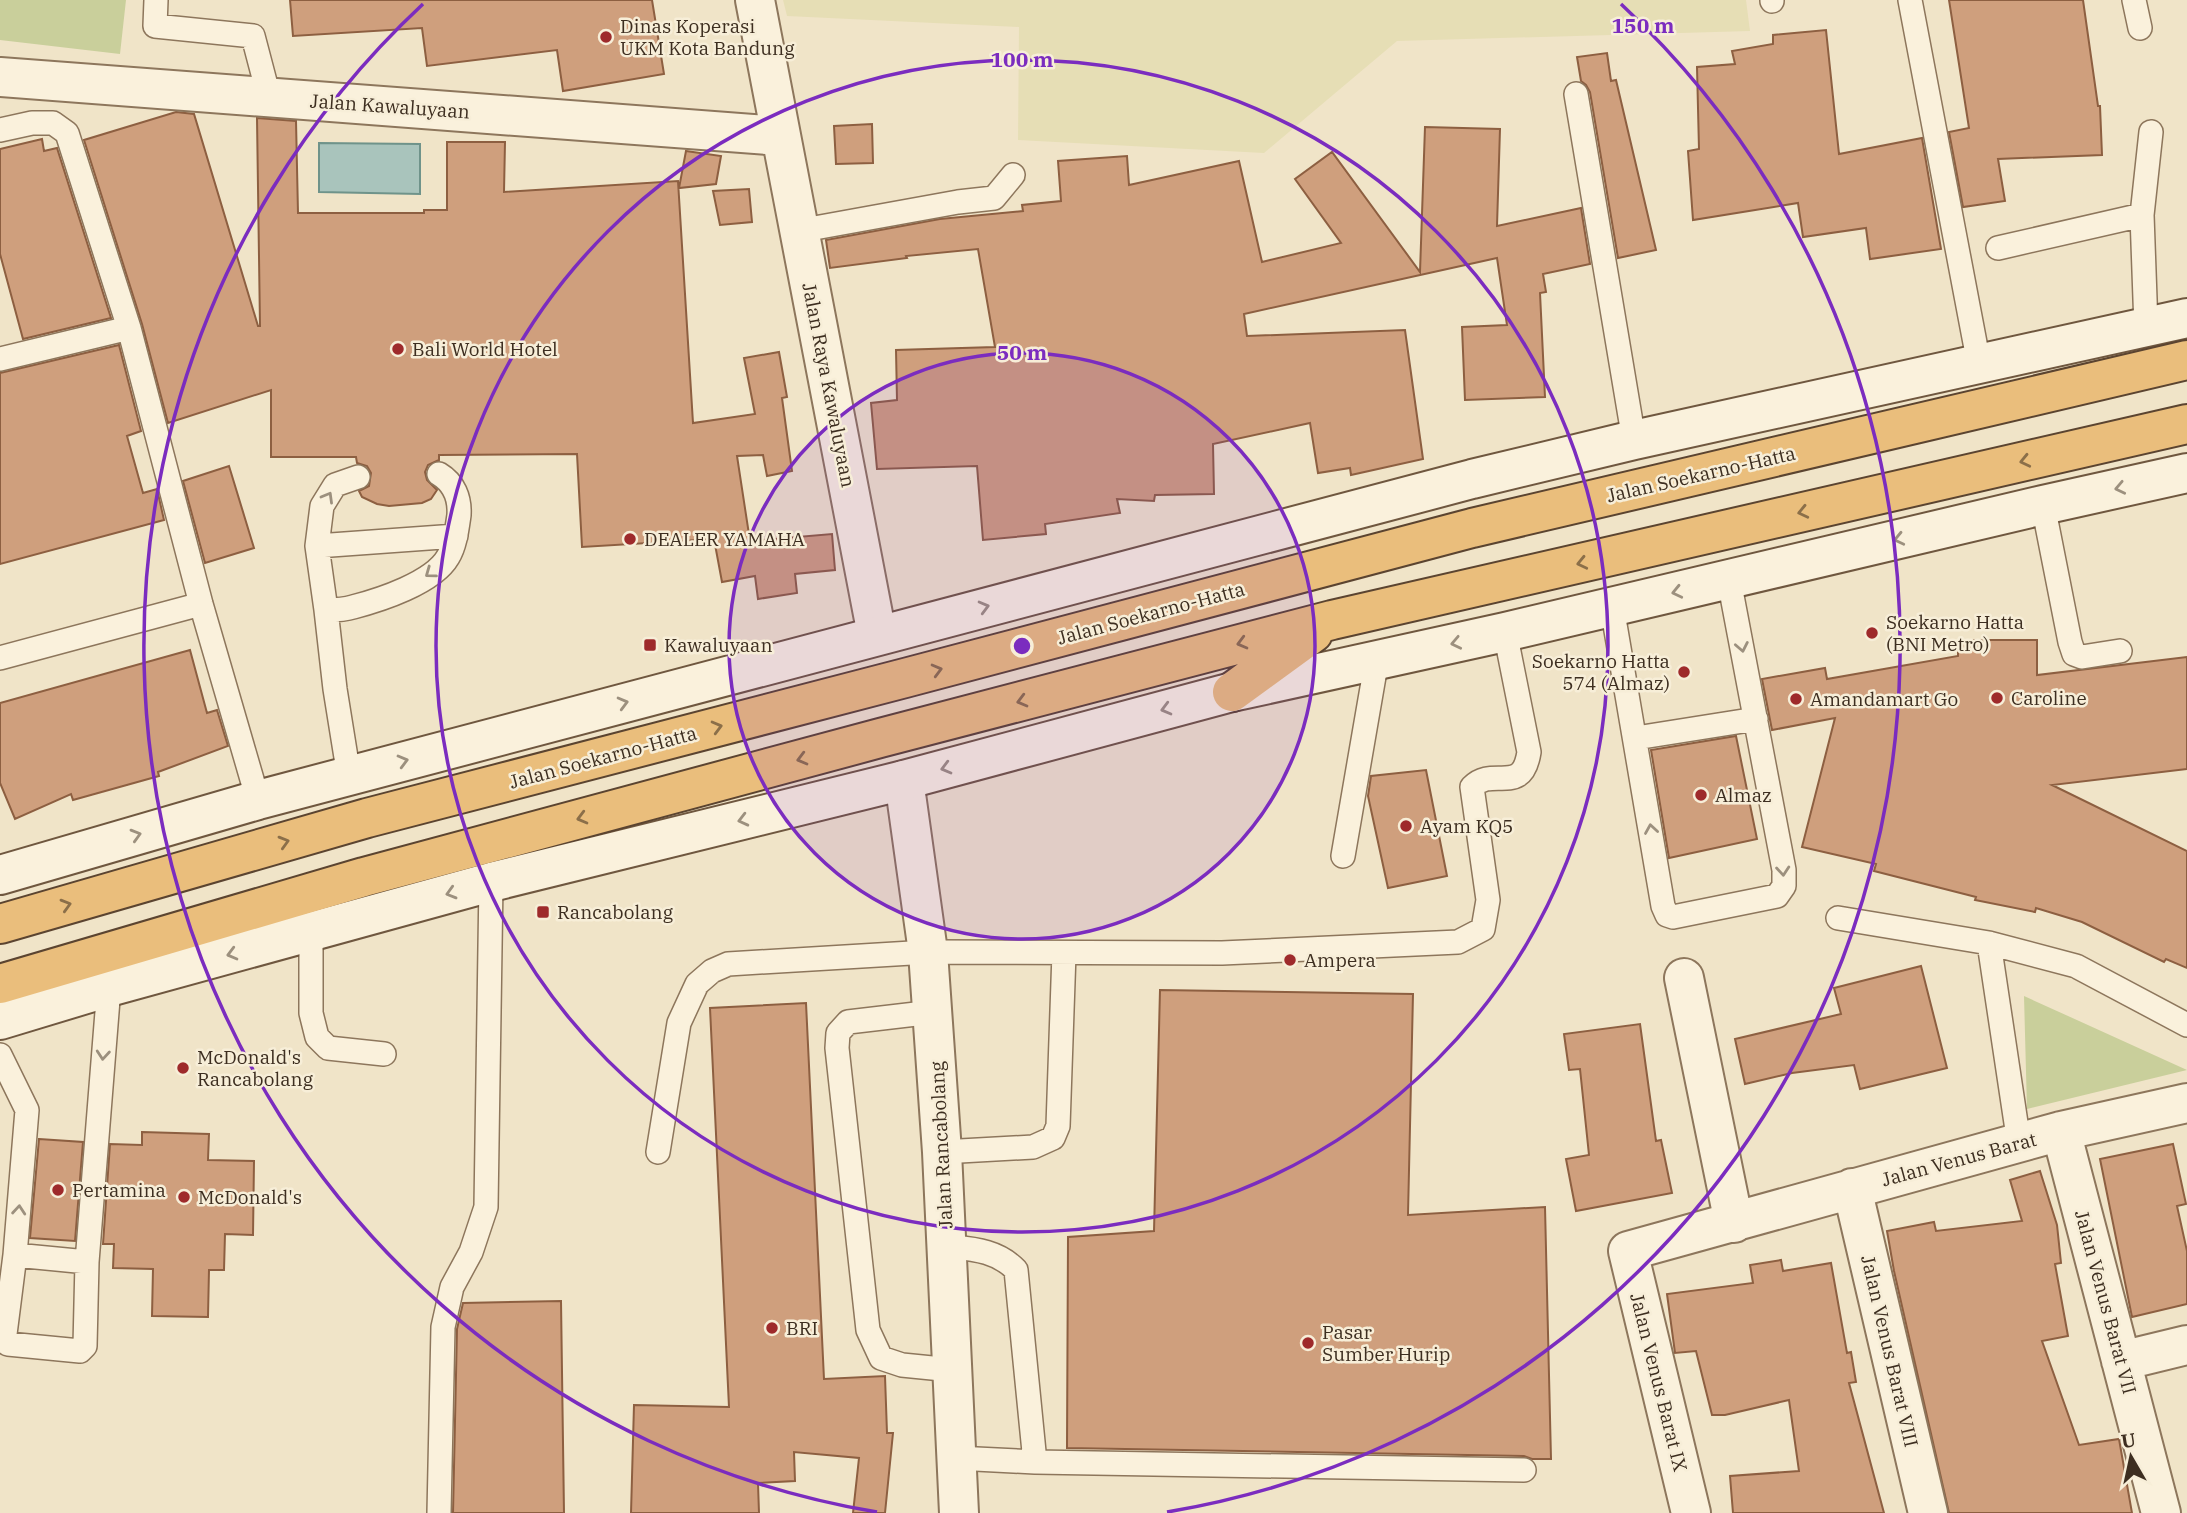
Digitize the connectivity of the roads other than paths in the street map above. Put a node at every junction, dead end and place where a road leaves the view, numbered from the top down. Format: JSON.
{"nodes":[{"id":1,"x":156,"y":0,"type":"edge"},
{"id":2,"x":755,"y":0,"type":"edge"},
{"id":3,"x":1910,"y":0,"type":"edge"},
{"id":4,"x":2134,"y":0,"type":"edge"},
{"id":5,"x":2140,"y":28,"type":"dead end"},
{"id":6,"x":0,"y":77,"type":"edge"},
{"id":7,"x":1576,"y":94,"type":"dead end"},
{"id":8,"x":269,"y":97,"type":"junction"},
{"id":9,"x":0,"y":130,"type":"edge"},
{"id":10,"x":2151,"y":132,"type":"dead end"},
{"id":11,"x":780,"y":136,"type":"junction"},
{"id":12,"x":1013,"y":176,"type":"dead end"},
{"id":13,"x":2142,"y":215,"type":"junction"},
{"id":14,"x":799,"y":231,"type":"junction"},
{"id":15,"x":1998,"y":248,"type":"dead end"},
{"id":16,"x":2187,"y":318,"type":"edge"},
{"id":17,"x":2146,"y":327,"type":"junction"},
{"id":18,"x":129,"y":328,"type":"junction"},
{"id":19,"x":0,"y":359,"type":"edge"},
{"id":20,"x":2187,"y":360,"type":"edge"},
{"id":21,"x":1979,"y":364,"type":"junction"},
{"id":22,"x":2187,"y":424,"type":"edge"},
{"id":23,"x":1634,"y":440,"type":"junction"},
{"id":24,"x":2187,"y":473,"type":"edge"},
{"id":25,"x":439,"y":474,"type":"dead end"},
{"id":26,"x":358,"y":477,"type":"dead end"},
{"id":27,"x":2043,"y":505,"type":"junction"},
{"id":28,"x":456,"y":536,"type":"junction"},
{"id":29,"x":317,"y":546,"type":"junction"},
{"id":30,"x":1729,"y":580,"type":"junction"},
{"id":31,"x":201,"y":604,"type":"junction"},
{"id":32,"x":1612,"y":607,"type":"junction"},
{"id":33,"x":326,"y":610,"type":"junction"},
{"id":34,"x":1332,"y":620,"type":"junction"},
{"id":35,"x":1505,"y":632,"type":"junction"},
{"id":36,"x":877,"y":635,"type":"junction"},
{"id":37,"x":2120,"y":651,"type":"dead end"},
{"id":38,"x":0,"y":658,"type":"edge"},
{"id":39,"x":1377,"y":659,"type":"junction"},
{"id":40,"x":1232,"y":692,"type":"junction"},
{"id":41,"x":1756,"y":719,"type":"junction"},
{"id":42,"x":1636,"y":738,"type":"junction"},
{"id":43,"x":349,"y":776,"type":"junction"},
{"id":44,"x":904,"y":780,"type":"junction"},
{"id":45,"x":258,"y":800,"type":"junction"},
{"id":46,"x":1343,"y":856,"type":"dead end"},
{"id":47,"x":0,"y":875,"type":"edge"},
{"id":48,"x":491,"y":882,"type":"junction"},
{"id":49,"x":1838,"y":918,"type":"dead end"},
{"id":50,"x":0,"y":923,"type":"edge"},
{"id":51,"x":311,"y":932,"type":"junction"},
{"id":52,"x":1989,"y":943,"type":"junction"},
{"id":53,"x":928,"y":952,"type":"junction"},
{"id":54,"x":1064,"y":953,"type":"junction"},
{"id":55,"x":1684,"y":978,"type":"dead end"},
{"id":56,"x":0,"y":984,"type":"edge"},
{"id":57,"x":109,"y":987,"type":"junction"},
{"id":58,"x":933,"y":1012,"type":"junction"},
{"id":59,"x":0,"y":1020,"type":"edge"},
{"id":60,"x":2187,"y":1025,"type":"edge"},
{"id":61,"x":384,"y":1054,"type":"dead end"},
{"id":62,"x":0,"y":1055,"type":"edge"},
{"id":63,"x":2187,"y":1103,"type":"edge"},
{"id":64,"x":2061,"y":1131,"type":"junction"},
{"id":65,"x":2019,"y":1143,"type":"junction"},
{"id":66,"x":658,"y":1152,"type":"dead end"},
{"id":67,"x":942,"y":1152,"type":"junction"},
{"id":68,"x":1852,"y":1188,"type":"junction"},
{"id":69,"x":1734,"y":1223,"type":"junction"},
{"id":70,"x":946,"y":1246,"type":"junction"},
{"id":71,"x":1628,"y":1251,"type":"joint"},
{"id":72,"x":15,"y":1255,"type":"junction"},
{"id":73,"x":87,"y":1262,"type":"junction"},
{"id":74,"x":2187,"y":1345,"type":"edge"},
{"id":75,"x":2121,"y":1361,"type":"junction"},
{"id":76,"x":952,"y":1370,"type":"junction"},
{"id":77,"x":956,"y":1458,"type":"junction"},
{"id":78,"x":1035,"y":1462,"type":"junction"},
{"id":79,"x":1524,"y":1470,"type":"dead end"},
{"id":80,"x":439,"y":1513,"type":"edge"},
{"id":81,"x":959,"y":1513,"type":"edge"},
{"id":82,"x":1691,"y":1513,"type":"edge"},
{"id":83,"x":1928,"y":1513,"type":"edge"},
{"id":84,"x":2161,"y":1513,"type":"edge"}],
"edges":[{"from":1,"to":8,"type":"lane"},
{"from":2,"to":11,"type":"main road","name":"Jalan Raya Kawaluyaan"},
{"from":3,"to":21,"type":"lane"},
{"from":4,"to":5,"type":"lane"},
{"from":6,"to":8,"type":"main road","name":"Jalan Kawaluyaan"},
{"from":7,"to":23,"type":"lane"},
{"from":8,"to":11,"type":"main road","name":"Jalan Kawaluyaan"},
{"from":9,"to":18,"type":"lane"},
{"from":10,"to":13,"type":"lane"},
{"from":11,"to":14,"type":"main road","name":"Jalan Raya Kawaluyaan"},
{"from":12,"to":14,"type":"lane"},
{"from":13,"to":15,"type":"lane"},
{"from":13,"to":17,"type":"lane"},
{"from":14,"to":36,"type":"main road","name":"Jalan Raya Kawaluyaan"},
{"from":16,"to":17,"type":"main road"},
{"from":17,"to":21,"type":"main road"},
{"from":18,"to":19,"type":"lane"},
{"from":18,"to":31,"type":"lane"},
{"from":50,"to":20,"type":"highway","name":"Jalan Soekarno-Hatta","one_way":true},
{"from":21,"to":23,"type":"main road"},
{"from":22,"to":34,"type":"highway","one_way":true},
{"from":36,"to":23,"type":"main road","one_way":true},
{"from":24,"to":27,"type":"main road","one_way":true},
{"from":25,"to":28,"type":"lane"},
{"from":29,"to":26,"type":"lane","one_way":true},
{"from":27,"to":30,"type":"main road","one_way":true},
{"from":27,"to":37,"type":"lane"},
{"from":28,"to":29,"type":"lane"},
{"from":28,"to":33,"type":"lane","one_way":true},
{"from":29,"to":33,"type":"lane"},
{"from":30,"to":32,"type":"main road","one_way":true},
{"from":30,"to":41,"type":"lane","one_way":true},
{"from":31,"to":38,"type":"lane"},
{"from":31,"to":45,"type":"lane"},
{"from":32,"to":35,"type":"main road"},
{"from":32,"to":42,"type":"lane"},
{"from":33,"to":43,"type":"lane"},
{"from":34,"to":40,"type":"highway"},
{"from":34,"to":56,"type":"highway","one_way":true},
{"from":35,"to":39,"type":"main road","one_way":true},
{"from":35,"to":54,"type":"lane"},
{"from":43,"to":36,"type":"main road","one_way":true},
{"from":39,"to":40,"type":"main road"},
{"from":39,"to":46,"type":"lane"},
{"from":40,"to":44,"type":"main road","one_way":true},
{"from":41,"to":42,"type":"lane"},
{"from":41,"to":42,"type":"lane","one_way":true},
{"from":43,"to":45,"type":"main road"},
{"from":44,"to":48,"type":"main road","one_way":true},
{"from":44,"to":53,"type":"main road","name":"Jalan Rancabolang"},
{"from":47,"to":45,"type":"main road","one_way":true},
{"from":48,"to":51,"type":"main road","one_way":true},
{"from":48,"to":80,"type":"lane"},
{"from":49,"to":52,"type":"lane"},
{"from":51,"to":57,"type":"main road","one_way":true},
{"from":51,"to":61,"type":"lane"},
{"from":52,"to":60,"type":"lane"},
{"from":52,"to":65,"type":"lane"},
{"from":53,"to":54,"type":"lane"},
{"from":53,"to":58,"type":"main road","name":"Jalan Rancabolang"},
{"from":53,"to":66,"type":"lane"},
{"from":54,"to":67,"type":"lane"},
{"from":55,"to":69,"type":"main road"},
{"from":57,"to":59,"type":"main road"},
{"from":57,"to":73,"type":"lane","one_way":true},
{"from":58,"to":67,"type":"main road","name":"Jalan Rancabolang"},
{"from":58,"to":76,"type":"lane"},
{"from":72,"to":62,"type":"lane","one_way":true},
{"from":63,"to":64,"type":"main road","name":"Jalan Venus Barat"},
{"from":64,"to":65,"type":"main road","name":"Jalan Venus Barat"},
{"from":64,"to":75,"type":"main road","name":"Jalan Venus Barat VII"},
{"from":65,"to":68,"type":"main road","name":"Jalan Venus Barat"},
{"from":67,"to":70,"type":"main road","name":"Jalan Rancabolang"},
{"from":68,"to":69,"type":"main road","name":"Jalan Venus Barat"},
{"from":68,"to":83,"type":"main road","name":"Jalan Venus Barat VIII"},
{"from":69,"to":71,"type":"main road","name":"Jalan Venus Barat"},
{"from":70,"to":76,"type":"main road","name":"Jalan Rancabolang"},
{"from":70,"to":78,"type":"lane"},
{"from":71,"to":82,"type":"main road","name":"Jalan Venus Barat IX"},
{"from":72,"to":73,"type":"lane"},
{"from":72,"to":73,"type":"lane"},
{"from":74,"to":75,"type":"main road"},
{"from":75,"to":84,"type":"main road","name":"Jalan Venus Barat VII"},
{"from":76,"to":77,"type":"main road","name":"Jalan Rancabolang"},
{"from":77,"to":78,"type":"lane"},
{"from":77,"to":81,"type":"main road","name":"Jalan Rancabolang"},
{"from":78,"to":79,"type":"lane"}]}
